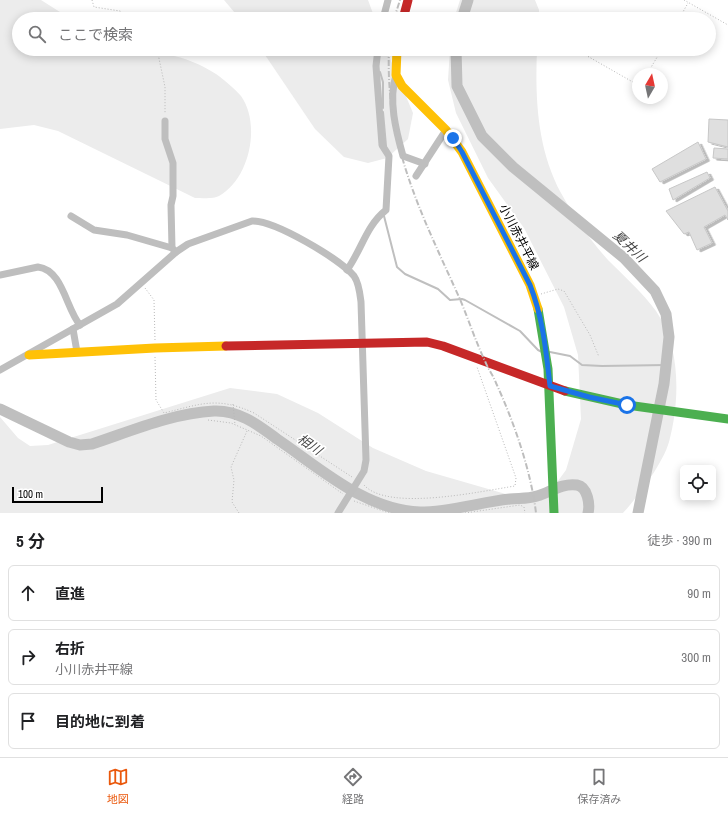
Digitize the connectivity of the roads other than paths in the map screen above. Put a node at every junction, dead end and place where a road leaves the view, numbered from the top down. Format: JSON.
{"nodes":[{"id":1,"x":388,"y":0,"type":"edge"},
{"id":2,"x":408,"y":0,"type":"edge"},
{"id":3,"x":385,"y":12,"type":"edge"},
{"id":4,"x":405,"y":12,"type":"edge"},
{"id":5,"x":377,"y":56,"type":"edge"},
{"id":6,"x":397,"y":56,"type":"edge"},
{"id":7,"x":396,"y":75,"type":"junction"},
{"id":8,"x":165,"y":121,"type":"road end"},
{"id":9,"x":446,"y":130,"type":"junction"},
{"id":10,"x":425,"y":164,"type":"junction"},
{"id":11,"x":416,"y":176,"type":"dead end"},
{"id":12,"x":71,"y":216,"type":"dead end"},
{"id":13,"x":174,"y":250,"type":"junction"},
{"id":14,"x":347,"y":270,"type":"junction"},
{"id":15,"x":0,"y":275,"type":"edge"},
{"id":16,"x":77,"y":327,"type":"junction"},
{"id":17,"x":362,"y":343,"type":"junction"},
{"id":18,"x":78,"y":352,"type":"junction"},
{"id":19,"x":29,"y":355,"type":"junction"},
{"id":20,"x":0,"y":370,"type":"edge"},
{"id":21,"x":550,"y":386,"type":"junction"},
{"id":22,"x":728,"y":419,"type":"edge"},
{"id":23,"x":338,"y":513,"type":"edge"},
{"id":24,"x":554,"y":513,"type":"edge"}],
"edges":[{"from":1,"to":3,"type":"street"},
{"from":2,"to":4,"type":"street"},
{"from":5,"to":14,"type":"street"},
{"from":6,"to":7,"type":"street"},
{"from":7,"to":9,"type":"street","name":"小川赤井平線"},
{"from":7,"to":10,"type":"street"},
{"from":8,"to":13,"type":"street"},
{"from":9,"to":10,"type":"street"},
{"from":9,"to":21,"type":"street","name":"小川赤井平線"},
{"from":10,"to":11,"type":"street"},
{"from":12,"to":13,"type":"street"},
{"from":13,"to":14,"type":"street"},
{"from":13,"to":16,"type":"street"},
{"from":14,"to":17,"type":"street"},
{"from":15,"to":16,"type":"street"},
{"from":16,"to":18,"type":"street"},
{"from":16,"to":19,"type":"street"},
{"from":17,"to":18,"type":"street"},
{"from":17,"to":21,"type":"street"},
{"from":17,"to":23,"type":"street"},
{"from":18,"to":19,"type":"street"},
{"from":19,"to":20,"type":"street"},
{"from":21,"to":22,"type":"street"},
{"from":21,"to":24,"type":"street","name":"小川赤井平線"}]}
